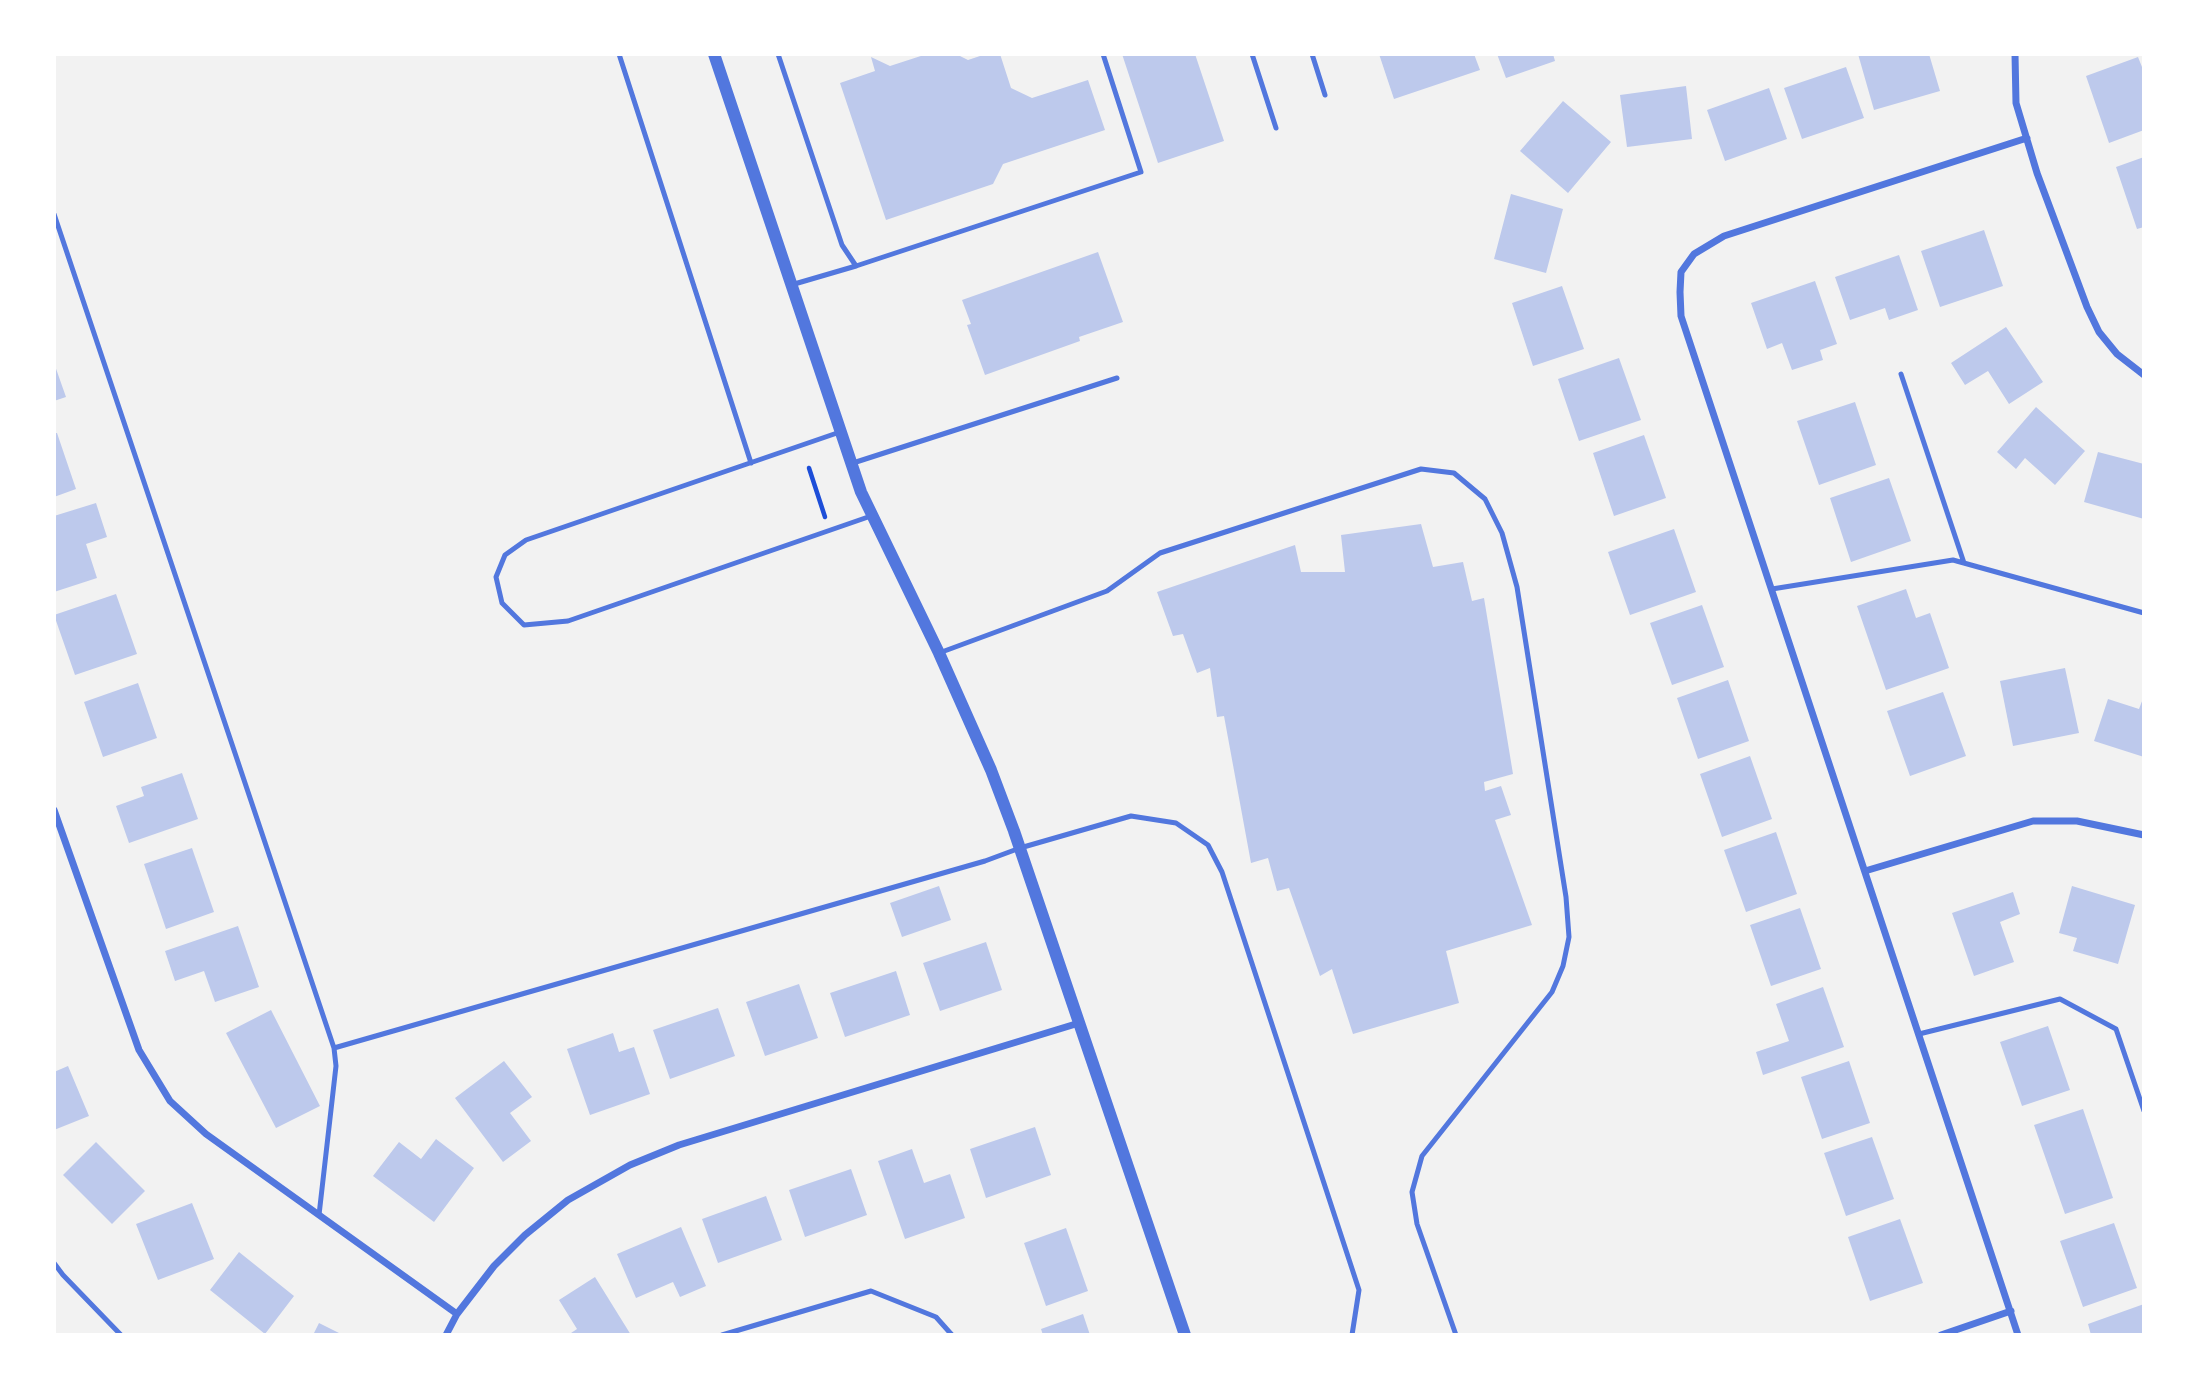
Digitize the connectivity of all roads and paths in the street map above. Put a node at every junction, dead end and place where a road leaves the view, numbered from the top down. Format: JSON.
{"nodes":[{"id":1,"x":619,"y":54,"type":"edge"},
{"id":2,"x":714,"y":54,"type":"edge"},
{"id":3,"x":778,"y":54,"type":"edge"},
{"id":4,"x":1103,"y":54,"type":"edge"},
{"id":5,"x":1252,"y":54,"type":"edge"},
{"id":6,"x":1312,"y":54,"type":"edge"},
{"id":7,"x":2015,"y":54,"type":"edge"},
{"id":8,"x":1325,"y":95,"type":"dead end"},
{"id":9,"x":1276,"y":128,"type":"dead end"},
{"id":10,"x":2026,"y":138,"type":"junction"},
{"id":11,"x":54,"y":214,"type":"edge"},
{"id":12,"x":856,"y":266,"type":"junction"},
{"id":13,"x":791,"y":285,"type":"junction"},
{"id":14,"x":1901,"y":374,"type":"dead end"},
{"id":15,"x":2144,"y":375,"type":"edge"},
{"id":16,"x":1117,"y":378,"type":"dead end"},
{"id":17,"x":840,"y":432,"type":"junction"},
{"id":18,"x":751,"y":463,"type":"junction"},
{"id":19,"x":851,"y":464,"type":"junction"},
{"id":20,"x":809,"y":468,"type":"dead end"},
{"id":21,"x":872,"y":516,"type":"junction"},
{"id":22,"x":825,"y":517,"type":"dead end"},
{"id":23,"x":1964,"y":563,"type":"junction"},
{"id":24,"x":1772,"y":589,"type":"junction"},
{"id":25,"x":2144,"y":613,"type":"edge"},
{"id":26,"x":939,"y":653,"type":"junction"},
{"id":27,"x":54,"y":810,"type":"edge"},
{"id":28,"x":2144,"y":835,"type":"edge"},
{"id":29,"x":1020,"y":848,"type":"junction"},
{"id":30,"x":1865,"y":871,"type":"junction"},
{"id":31,"x":1079,"y":1023,"type":"junction"},
{"id":32,"x":1919,"y":1034,"type":"junction"},
{"id":33,"x":334,"y":1048,"type":"junction"},
{"id":34,"x":2144,"y":1111,"type":"edge"},
{"id":35,"x":319,"y":1215,"type":"junction"},
{"id":36,"x":54,"y":1263,"type":"edge"},
{"id":37,"x":2011,"y":1311,"type":"junction"},
{"id":38,"x":457,"y":1314,"type":"junction"},
{"id":39,"x":121,"y":1335,"type":"edge"},
{"id":40,"x":446,"y":1335,"type":"edge"},
{"id":41,"x":722,"y":1335,"type":"edge"},
{"id":42,"x":952,"y":1335,"type":"edge"},
{"id":43,"x":1185,"y":1335,"type":"edge"},
{"id":44,"x":1352,"y":1335,"type":"edge"},
{"id":45,"x":1456,"y":1335,"type":"edge"},
{"id":46,"x":1941,"y":1335,"type":"edge"},
{"id":47,"x":2018,"y":1335,"type":"edge"}],
"edges":[{"from":1,"to":18,"type":"lane"},
{"from":2,"to":13,"type":"street"},
{"from":3,"to":12,"type":"lane"},
{"from":4,"to":12,"type":"lane"},
{"from":5,"to":9,"type":"lane"},
{"from":6,"to":8,"type":"lane"},
{"from":7,"to":10,"type":"street"},
{"from":10,"to":15,"type":"street"},
{"from":10,"to":24,"type":"street"},
{"from":11,"to":33,"type":"lane"},
{"from":12,"to":13,"type":"lane"},
{"from":13,"to":17,"type":"street"},
{"from":14,"to":23,"type":"lane"},
{"from":16,"to":19,"type":"lane"},
{"from":17,"to":18,"type":"lane"},
{"from":17,"to":19,"type":"street"},
{"from":18,"to":21,"type":"lane"},
{"from":19,"to":21,"type":"street"},
{"from":20,"to":22,"type":"path"},
{"from":21,"to":26,"type":"street"},
{"from":23,"to":24,"type":"lane"},
{"from":23,"to":25,"type":"lane"},
{"from":24,"to":30,"type":"street"},
{"from":26,"to":29,"type":"street"},
{"from":26,"to":45,"type":"lane"},
{"from":27,"to":35,"type":"street"},
{"from":28,"to":30,"type":"street"},
{"from":29,"to":31,"type":"street"},
{"from":29,"to":33,"type":"lane"},
{"from":29,"to":44,"type":"lane"},
{"from":30,"to":32,"type":"street"},
{"from":31,"to":38,"type":"street"},
{"from":31,"to":43,"type":"street"},
{"from":32,"to":34,"type":"lane"},
{"from":32,"to":37,"type":"street"},
{"from":33,"to":35,"type":"lane"},
{"from":35,"to":38,"type":"street"},
{"from":36,"to":39,"type":"lane"},
{"from":37,"to":46,"type":"street"},
{"from":37,"to":47,"type":"street"},
{"from":38,"to":40,"type":"street"},
{"from":41,"to":42,"type":"lane"}]}
